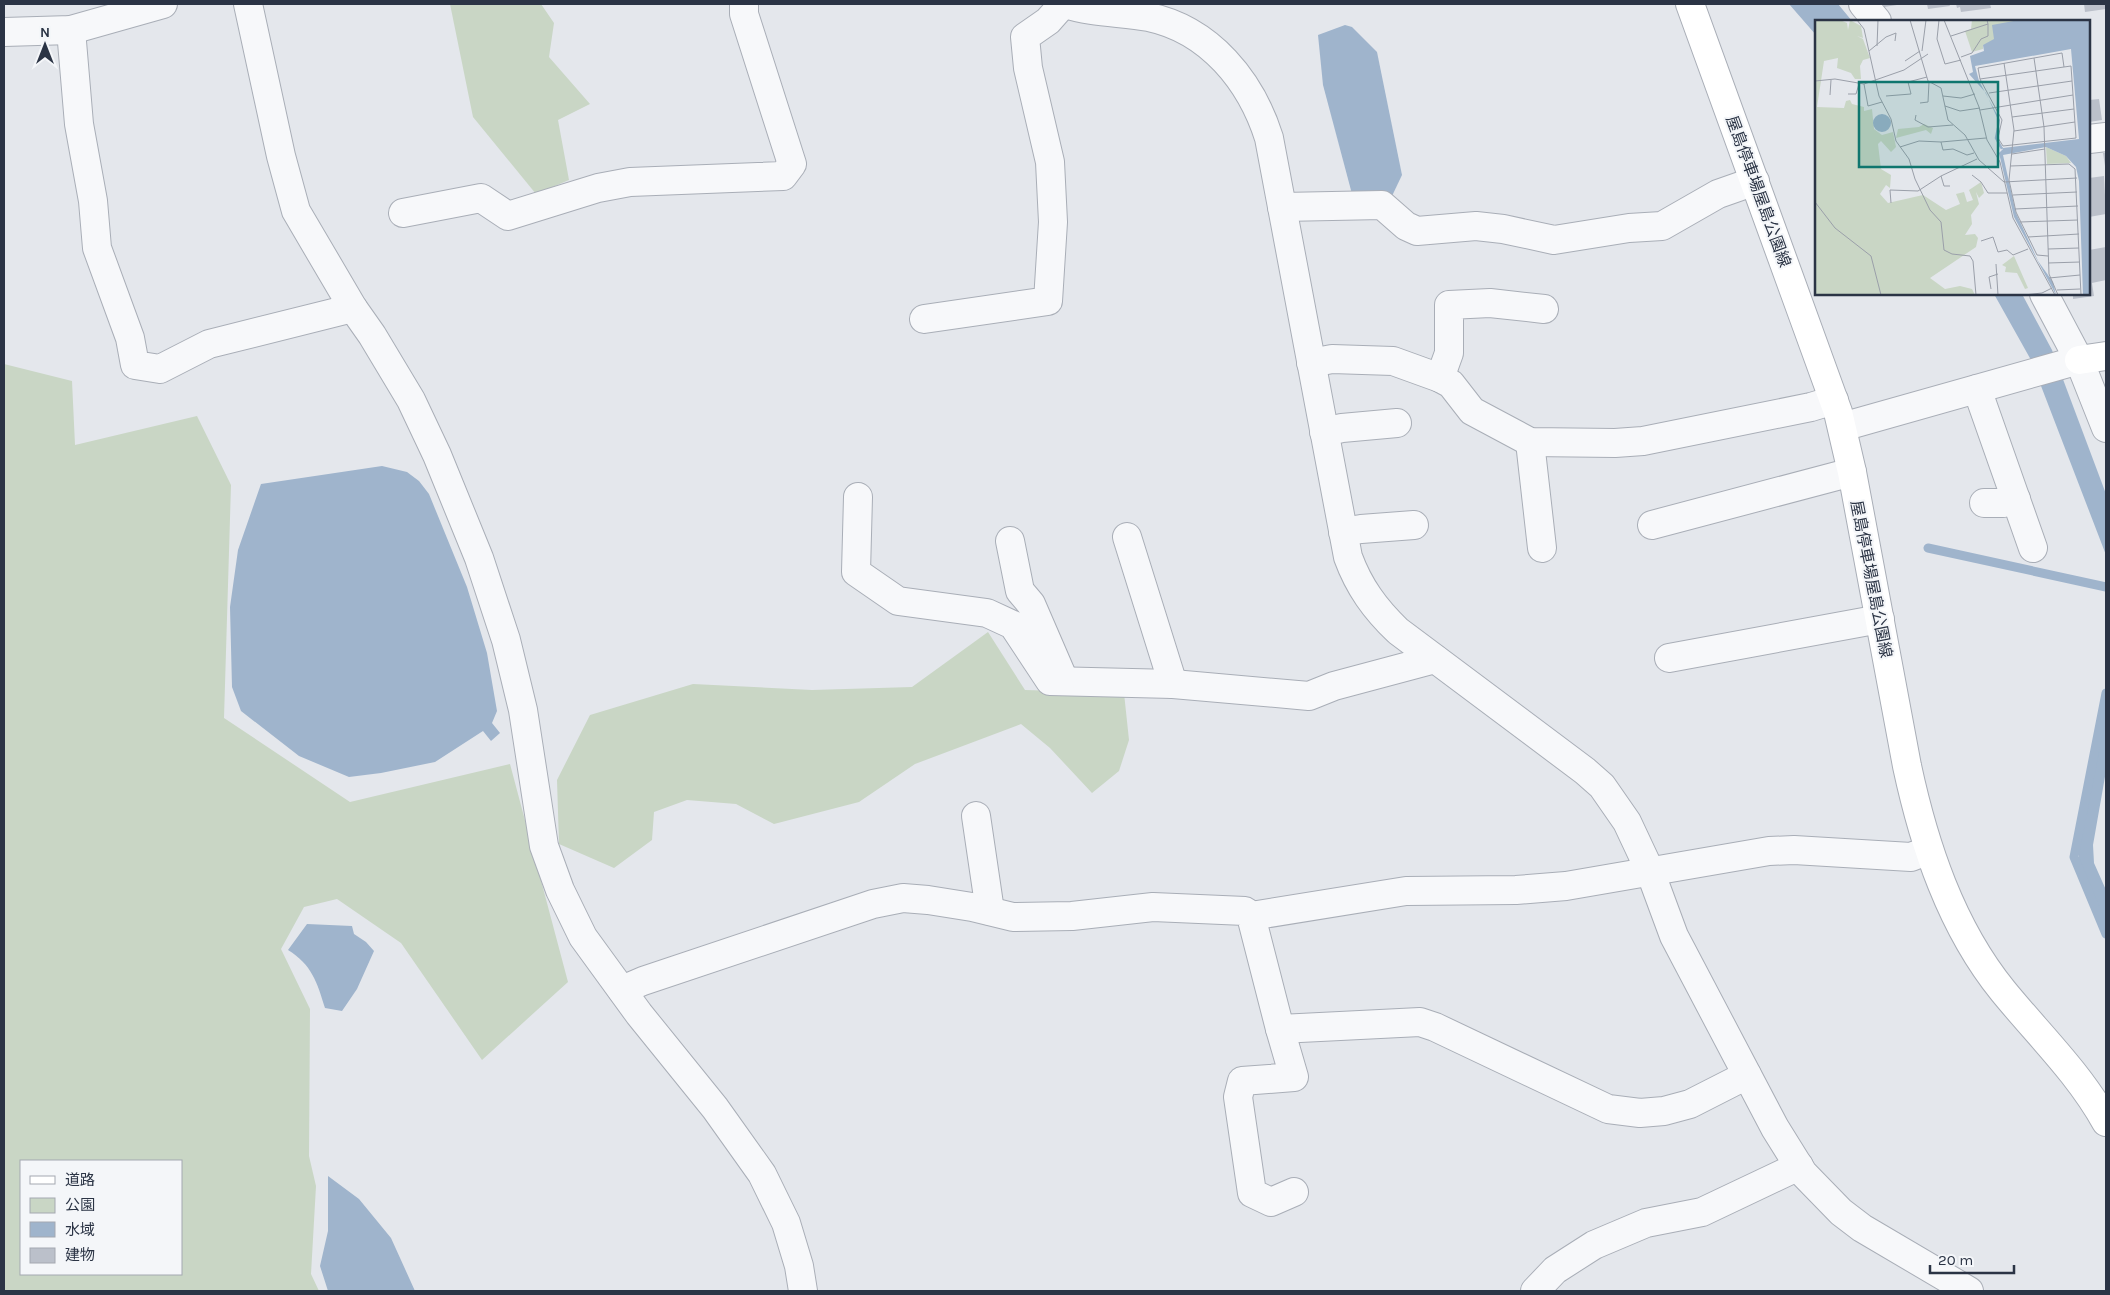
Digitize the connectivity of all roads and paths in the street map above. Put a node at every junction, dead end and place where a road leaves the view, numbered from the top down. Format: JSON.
{"nodes":[{"id":1,"x":163,"y":4,"type":"edge"},
{"id":2,"x":248,"y":4,"type":"edge"},
{"id":3,"x":744,"y":4,"type":"edge"},
{"id":4,"x":1065,"y":4,"type":"edge"},
{"id":5,"x":1690,"y":4,"type":"edge"},
{"id":6,"x":1863,"y":4,"type":"edge"},
{"id":7,"x":1876,"y":20,"type":"edge"},
{"id":8,"x":71,"y":30,"type":"junction"},
{"id":9,"x":4,"y":32,"type":"edge"},
{"id":10,"x":2106,"y":137,"type":"edge"},
{"id":11,"x":2090,"y":139,"type":"edge"},
{"id":12,"x":1755,"y":181,"type":"junction"},
{"id":13,"x":1282,"y":206,"type":"junction"},
{"id":14,"x":403,"y":214,"type":"dead end"},
{"id":15,"x":2044,"y":295,"type":"edge"},
{"id":16,"x":353,"y":308,"type":"junction"},
{"id":17,"x":1544,"y":309,"type":"dead end"},
{"id":18,"x":924,"y":319,"type":"dead end"},
{"id":19,"x":2106,"y":356,"type":"edge"},
{"id":20,"x":2070,"y":362,"type":"junction"},
{"id":21,"x":1311,"y":363,"type":"junction"},
{"id":22,"x":1440,"y":378,"type":"junction"},
{"id":23,"x":1977,"y":389,"type":"junction"},
{"id":24,"x":1834,"y":400,"type":"junction"},
{"id":25,"x":1397,"y":424,"type":"dead end"},
{"id":26,"x":1842,"y":427,"type":"junction"},
{"id":27,"x":2106,"y":428,"type":"edge"},
{"id":28,"x":1324,"y":432,"type":"junction"},
{"id":29,"x":1530,"y":442,"type":"junction"},
{"id":30,"x":1852,"y":472,"type":"junction"},
{"id":31,"x":858,"y":497,"type":"dead end"},
{"id":32,"x":2016,"y":499,"type":"junction"},
{"id":33,"x":1984,"y":503,"type":"dead end"},
{"id":34,"x":1414,"y":524,"type":"dead end"},
{"id":35,"x":1652,"y":525,"type":"dead end"},
{"id":36,"x":1343,"y":532,"type":"junction"},
{"id":37,"x":1127,"y":537,"type":"dead end"},
{"id":38,"x":1010,"y":541,"type":"dead end"},
{"id":39,"x":1542,"y":548,"type":"dead end"},
{"id":40,"x":2033,"y":548,"type":"dead end"},
{"id":41,"x":1880,"y":619,"type":"junction"},
{"id":42,"x":1435,"y":658,"type":"junction"},
{"id":43,"x":1669,"y":658,"type":"dead end"},
{"id":44,"x":1064,"y":681,"type":"junction"},
{"id":45,"x":1173,"y":684,"type":"junction"},
{"id":46,"x":976,"y":816,"type":"dead end"},
{"id":47,"x":1929,"y":850,"type":"junction"},
{"id":48,"x":1650,"y":871,"type":"junction"},
{"id":49,"x":990,"y":911,"type":"junction"},
{"id":50,"x":1251,"y":916,"type":"junction"},
{"id":51,"x":622,"y":990,"type":"junction"},
{"id":52,"x":1280,"y":1029,"type":"junction"},
{"id":53,"x":1747,"y":1075,"type":"junction"},
{"id":54,"x":2106,"y":1122,"type":"edge"},
{"id":55,"x":1799,"y":1166,"type":"junction"},
{"id":56,"x":1294,"y":1192,"type":"dead end"},
{"id":57,"x":803,"y":1291,"type":"edge"},
{"id":58,"x":1535,"y":1291,"type":"edge"},
{"id":59,"x":1969,"y":1291,"type":"edge"}],
"edges":[{"from":1,"to":8,"type":"street"},
{"from":2,"to":16,"type":"street"},
{"from":3,"to":14,"type":"street"},
{"from":4,"to":13,"type":"street"},
{"from":4,"to":18,"type":"street"},
{"from":5,"to":12,"type":"main road","name":"屋島停車場屋島公園線"},
{"from":6,"to":7,"type":"street"},
{"from":8,"to":9,"type":"street"},
{"from":8,"to":16,"type":"street"},
{"from":10,"to":11,"type":"street"},
{"from":12,"to":13,"type":"street"},
{"from":12,"to":24,"type":"main road","name":"屋島停車場屋島公園線"},
{"from":13,"to":21,"type":"street"},
{"from":15,"to":20,"type":"street"},
{"from":16,"to":51,"type":"street"},
{"from":17,"to":22,"type":"street"},
{"from":19,"to":20,"type":"main road"},
{"from":20,"to":23,"type":"street"},
{"from":20,"to":27,"type":"street"},
{"from":21,"to":22,"type":"street"},
{"from":21,"to":28,"type":"street"},
{"from":22,"to":29,"type":"street"},
{"from":23,"to":26,"type":"street"},
{"from":23,"to":32,"type":"street"},
{"from":24,"to":26,"type":"main road","name":"屋島停車場屋島公園線"},
{"from":24,"to":29,"type":"street"},
{"from":25,"to":28,"type":"street"},
{"from":26,"to":30,"type":"main road","name":"屋島停車場屋島公園線"},
{"from":28,"to":36,"type":"street"},
{"from":29,"to":39,"type":"street"},
{"from":30,"to":35,"type":"street"},
{"from":30,"to":41,"type":"main road","name":"屋島停車場屋島公園線"},
{"from":31,"to":44,"type":"street"},
{"from":32,"to":33,"type":"street"},
{"from":32,"to":40,"type":"street"},
{"from":34,"to":36,"type":"street"},
{"from":36,"to":42,"type":"street"},
{"from":37,"to":45,"type":"street"},
{"from":38,"to":44,"type":"street"},
{"from":41,"to":43,"type":"street"},
{"from":41,"to":47,"type":"main road","name":"屋島停車場屋島公園線"},
{"from":42,"to":45,"type":"street"},
{"from":42,"to":48,"type":"street"},
{"from":44,"to":45,"type":"street"},
{"from":46,"to":49,"type":"street"},
{"from":47,"to":48,"type":"street"},
{"from":47,"to":54,"type":"main road","name":"屋島停車場屋島公園線"},
{"from":48,"to":50,"type":"street"},
{"from":48,"to":53,"type":"street"},
{"from":49,"to":50,"type":"street"},
{"from":49,"to":51,"type":"street"},
{"from":50,"to":52,"type":"street"},
{"from":51,"to":57,"type":"street"},
{"from":52,"to":53,"type":"street"},
{"from":52,"to":56,"type":"street"},
{"from":53,"to":55,"type":"street"},
{"from":55,"to":58,"type":"street"},
{"from":55,"to":59,"type":"street"}]}
